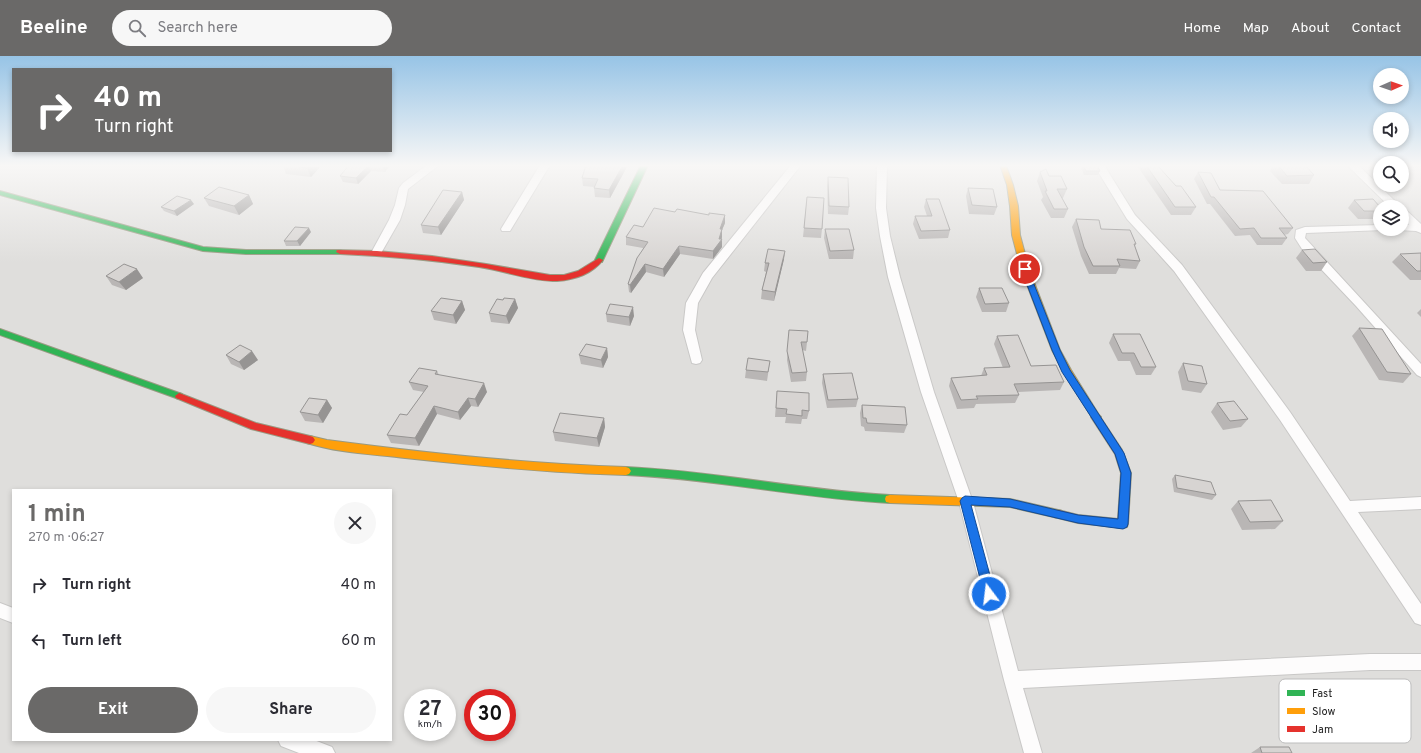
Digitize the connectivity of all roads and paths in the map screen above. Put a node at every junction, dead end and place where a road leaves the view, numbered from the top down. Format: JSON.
{"nodes":[{"id":1,"x":16,"y":198,"type":"edge"},
{"id":2,"x":400,"y":198,"type":"edge"},
{"id":3,"x":525,"y":198,"type":"edge"},
{"id":4,"x":630,"y":198,"type":"edge"},
{"id":5,"x":770,"y":198,"type":"edge"},
{"id":6,"x":881,"y":198,"type":"edge"},
{"id":7,"x":1012,"y":198,"type":"edge"},
{"id":8,"x":1118,"y":198,"type":"edge"},
{"id":9,"x":1409,"y":219,"type":"edge"},
{"id":10,"x":1373,"y":228,"type":"edge"},
{"id":11,"x":1409,"y":228,"type":"edge"},
{"id":12,"x":506,"y":229,"type":"dead end"},
{"id":13,"x":1420,"y":229,"type":"edge"},
{"id":14,"x":376,"y":253,"type":"junction"},
{"id":15,"x":0,"y":332,"type":"edge"},
{"id":16,"x":696,"y":360,"type":"dead end"},
{"id":17,"x":1421,"y":372,"type":"edge"},
{"id":18,"x":965,"y":501,"type":"junction"},
{"id":19,"x":1421,"y":503,"type":"edge"},
{"id":20,"x":1346,"y":507,"type":"junction"},
{"id":21,"x":0,"y":610,"type":"edge"},
{"id":22,"x":12,"y":616,"type":"edge"},
{"id":23,"x":1421,"y":618,"type":"edge"},
{"id":24,"x":1421,"y":662,"type":"edge"},
{"id":25,"x":1012,"y":680,"type":"junction"},
{"id":26,"x":290,"y":741,"type":"edge"},
{"id":27,"x":326,"y":753,"type":"edge"},
{"id":28,"x":1033,"y":753,"type":"edge"}],
"edges":[{"from":1,"to":14,"type":"street"},
{"from":2,"to":14,"type":"street"},
{"from":3,"to":12,"type":"street"},
{"from":4,"to":14,"type":"street"},
{"from":5,"to":16,"type":"street"},
{"from":6,"to":18,"type":"street"},
{"from":7,"to":18,"type":"street"},
{"from":8,"to":20,"type":"street"},
{"from":9,"to":13,"type":"street"},
{"from":10,"to":17,"type":"street"},
{"from":11,"to":13,"type":"street"},
{"from":15,"to":18,"type":"street"},
{"from":18,"to":25,"type":"street"},
{"from":19,"to":20,"type":"street"},
{"from":20,"to":23,"type":"street"},
{"from":21,"to":22,"type":"street"},
{"from":24,"to":25,"type":"street"},
{"from":25,"to":28,"type":"street"},
{"from":26,"to":27,"type":"street"}]}
